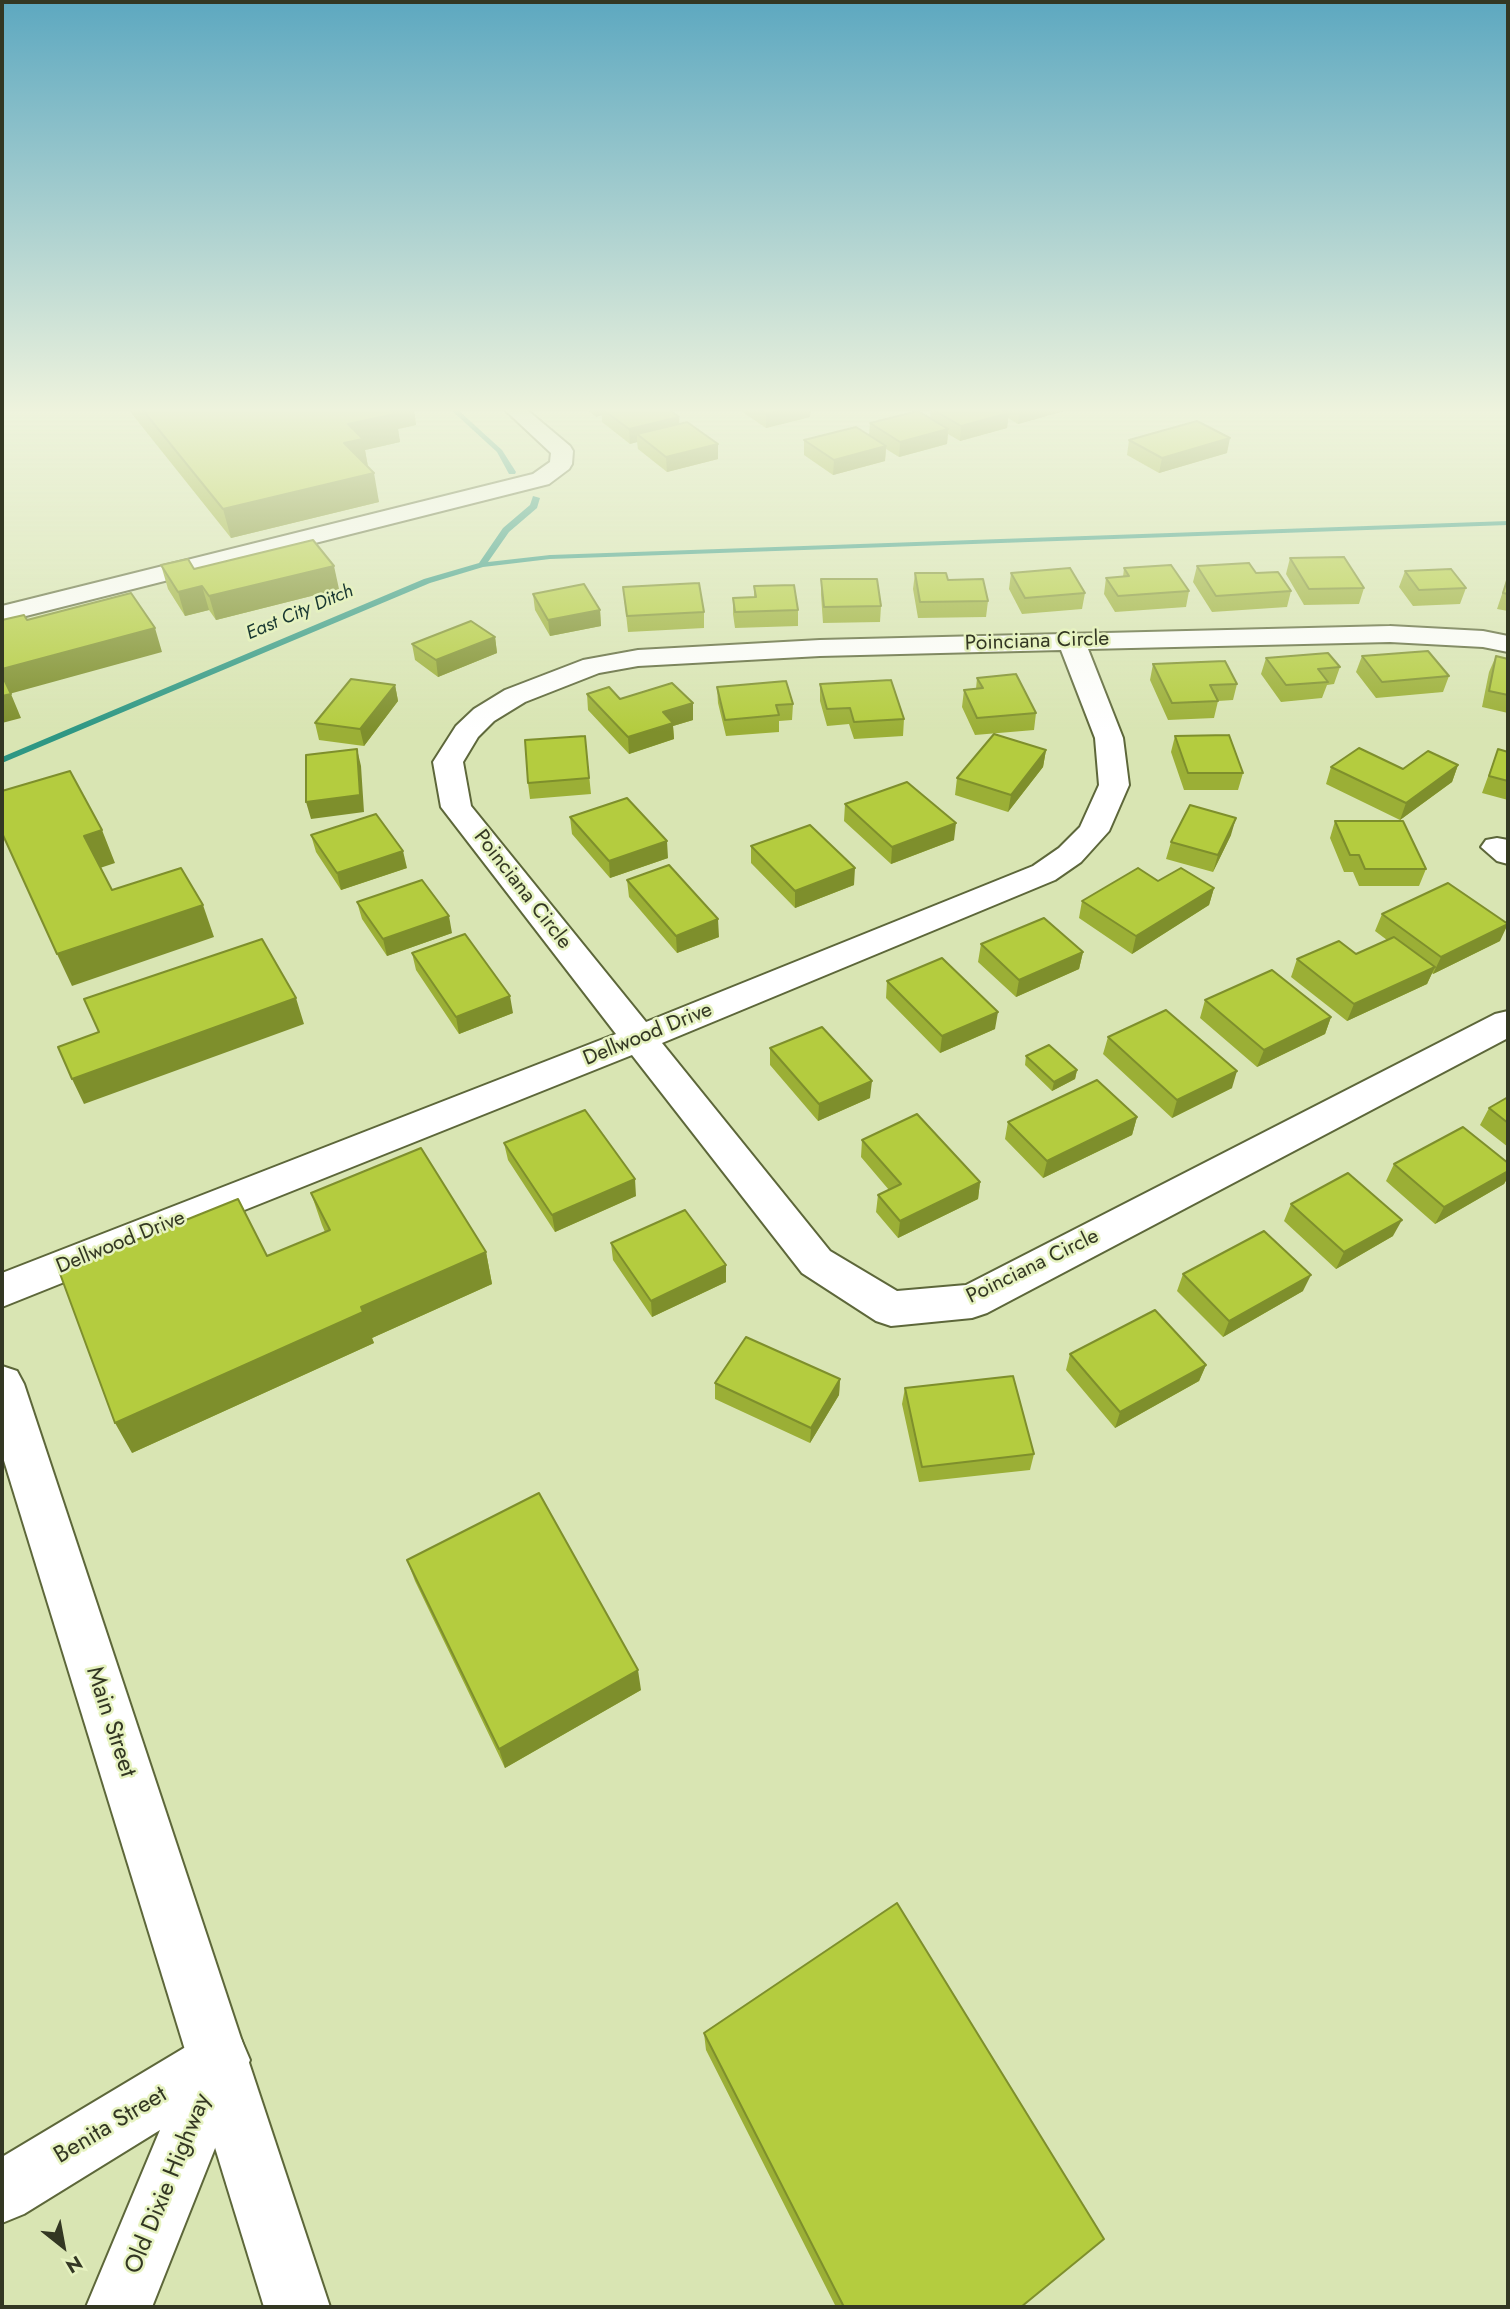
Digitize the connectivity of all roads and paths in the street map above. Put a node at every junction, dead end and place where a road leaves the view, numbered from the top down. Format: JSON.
{"nodes":[{"id":1,"x":390,"y":517,"type":"edge"},
{"id":2,"x":2,"y":614,"type":"edge"},
{"id":3,"x":1071,"y":641,"type":"junction"},
{"id":4,"x":1508,"y":645,"type":"edge"},
{"id":5,"x":1508,"y":1023,"type":"edge"},
{"id":6,"x":640,"y":1038,"type":"junction"},
{"id":7,"x":2,"y":1290,"type":"edge"},
{"id":8,"x":2,"y":1384,"type":"edge"},
{"id":9,"x":220,"y":2060,"type":"junction"},
{"id":10,"x":2,"y":2192,"type":"edge"},
{"id":11,"x":119,"y":2307,"type":"edge"},
{"id":12,"x":297,"y":2307,"type":"edge"}],
"edges":[{"from":1,"to":2,"type":"street"},
{"from":3,"to":4,"type":"street","name":"Poinciana Circle"},
{"from":3,"to":6,"type":"street","name":"Dellwood Drive"},
{"from":3,"to":6,"type":"street","name":"Poinciana Circle"},
{"from":5,"to":6,"type":"street","name":"Poinciana Circle"},
{"from":6,"to":7,"type":"street","name":"Dellwood Drive"},
{"from":8,"to":9,"type":"street","name":"Main Street"},
{"from":9,"to":10,"type":"street","name":"Benita Street"},
{"from":9,"to":11,"type":"street","name":"Old Dixie Highway"},
{"from":9,"to":12,"type":"street","name":"Main Street"}]}
